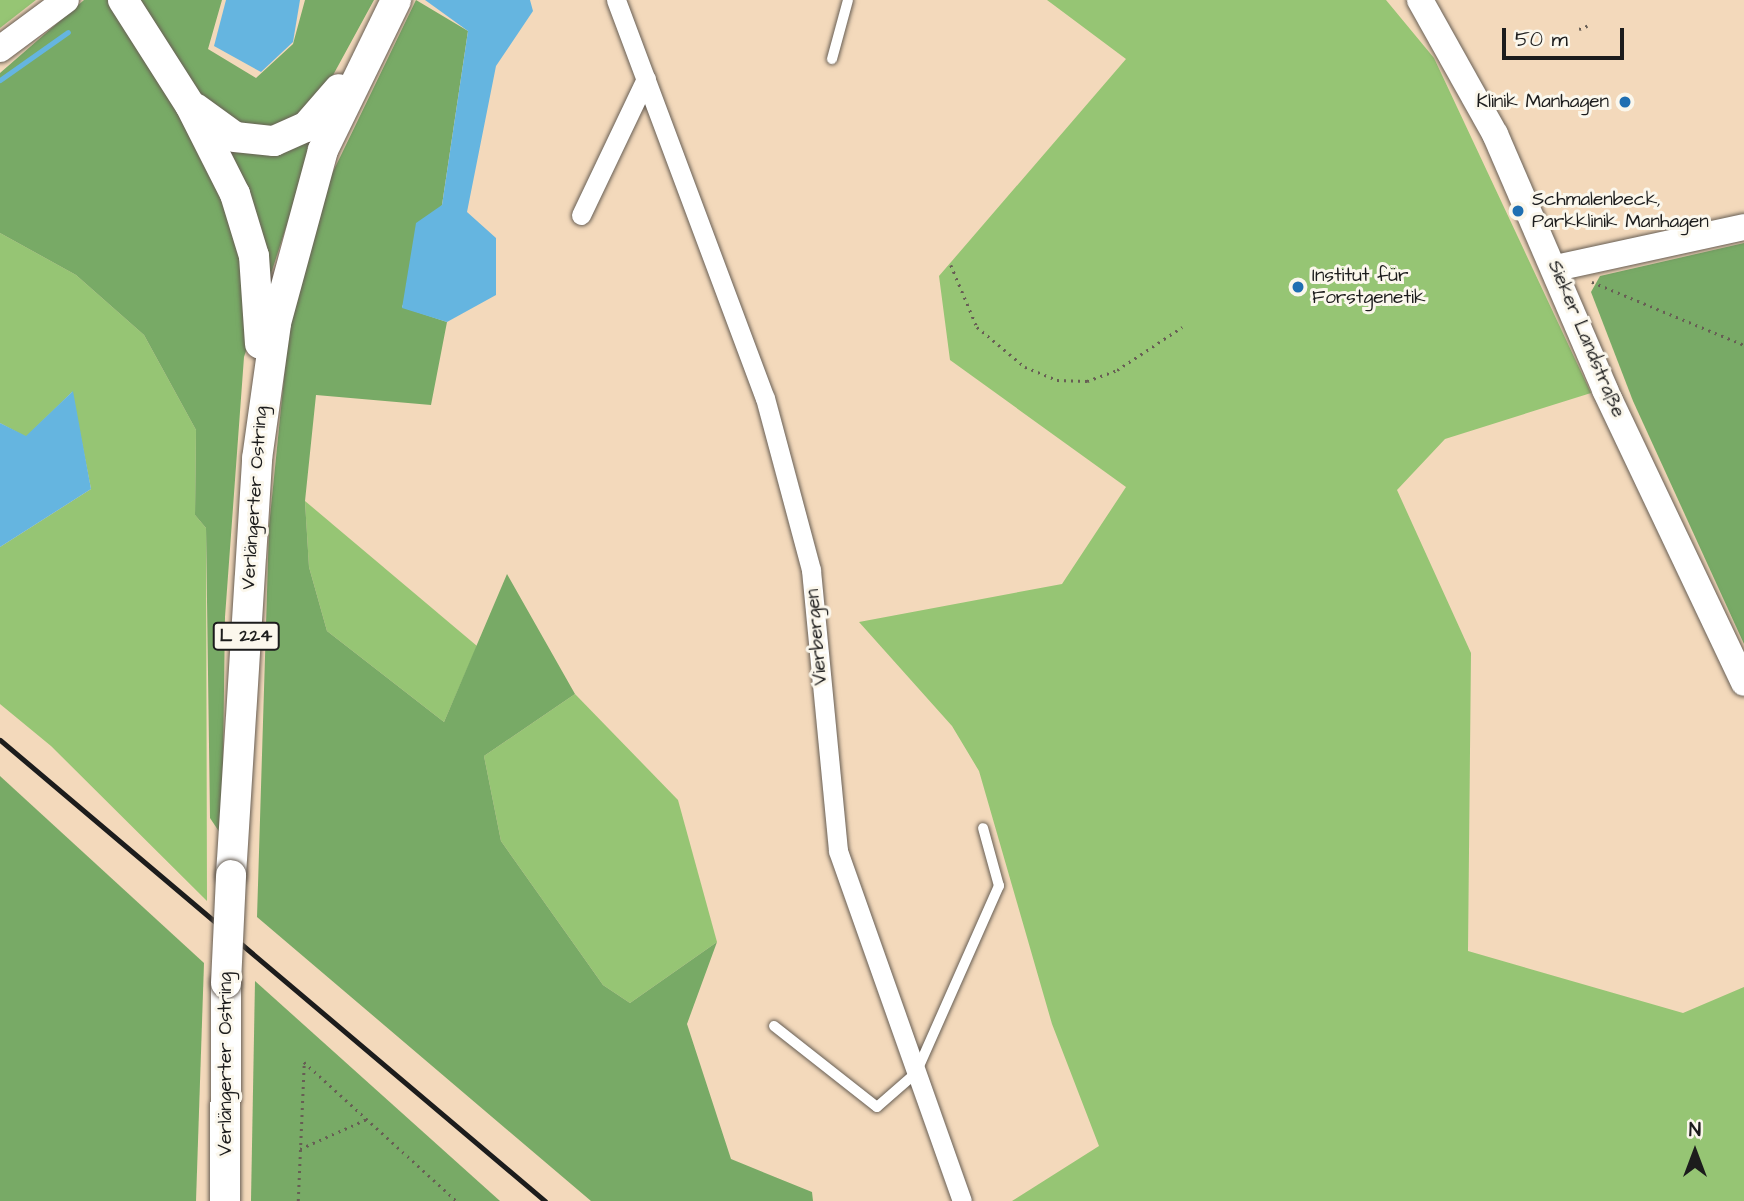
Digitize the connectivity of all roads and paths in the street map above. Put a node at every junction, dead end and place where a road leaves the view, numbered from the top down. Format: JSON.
{"nodes":[{"id":1,"x":66,"y":0,"type":"edge"},
{"id":2,"x":102,"y":0,"type":"edge"},
{"id":3,"x":123,"y":0,"type":"edge"},
{"id":4,"x":396,"y":0,"type":"edge"},
{"id":5,"x":616,"y":0,"type":"edge"},
{"id":6,"x":848,"y":0,"type":"edge"},
{"id":7,"x":1420,"y":0,"type":"edge"},
{"id":8,"x":1587,"y":26,"type":"dead end"},
{"id":9,"x":1579,"y":29,"type":"dead end"},
{"id":10,"x":145,"y":43,"type":"junction"},
{"id":11,"x":0,"y":49,"type":"edge"},
{"id":12,"x":832,"y":60,"type":"dead end"},
{"id":13,"x":361,"y":62,"type":"junction"},
{"id":14,"x":646,"y":79,"type":"junction"},
{"id":15,"x":190,"y":105,"type":"junction"},
{"id":16,"x":581,"y":215,"type":"dead end"},
{"id":17,"x":1744,"y":227,"type":"edge"},
{"id":18,"x":951,"y":265,"type":"dead end"},
{"id":19,"x":1562,"y":266,"type":"junction"},
{"id":20,"x":1182,"y":327,"type":"dead end"},
{"id":21,"x":1744,"y":345,"type":"edge"},
{"id":22,"x":263,"y":397,"type":"junction"},
{"id":23,"x":1744,"y":683,"type":"edge"},
{"id":24,"x":983,"y":828,"type":"dead end"},
{"id":25,"x":774,"y":1026,"type":"dead end"},
{"id":26,"x":916,"y":1073,"type":"junction"},
{"id":27,"x":367,"y":1119,"type":"junction"},
{"id":28,"x":300,"y":1149,"type":"junction"},
{"id":29,"x":225,"y":1201,"type":"edge"},
{"id":30,"x":298,"y":1201,"type":"edge"},
{"id":31,"x":457,"y":1201,"type":"edge"},
{"id":32,"x":962,"y":1201,"type":"edge"}],
"edges":[{"from":1,"to":11,"type":"street"},
{"from":2,"to":10,"type":"main road"},
{"from":3,"to":10,"type":"main road"},
{"from":4,"to":13,"type":"main road","number":"L 224"},
{"from":5,"to":14,"type":"street","name":"Vierbergen"},
{"from":6,"to":12,"type":"lane"},
{"from":7,"to":19,"type":"street","name":"Sieker Landstraße"},
{"from":8,"to":9,"type":"path"},
{"from":10,"to":15,"type":"main road"},
{"from":13,"to":15,"type":"main road"},
{"from":13,"to":22,"type":"main road","name":"Verlängerter Ostring","number":"L 224"},
{"from":14,"to":16,"type":"street"},
{"from":14,"to":26,"type":"street","name":"Vierbergen"},
{"from":15,"to":22,"type":"main road"},
{"from":17,"to":19,"type":"street"},
{"from":18,"to":20,"type":"path"},
{"from":19,"to":21,"type":"path"},
{"from":19,"to":23,"type":"street","name":"Sieker Landstraße"},
{"from":22,"to":29,"type":"main road","name":"Verlängerter Ostring","number":"L 224","bridge":true},
{"from":24,"to":26,"type":"lane"},
{"from":25,"to":26,"type":"lane"},
{"from":26,"to":32,"type":"street","name":"Vierbergen"},
{"from":27,"to":28,"type":"path"},
{"from":27,"to":28,"type":"path"},
{"from":27,"to":31,"type":"path"},
{"from":28,"to":30,"type":"path"}]}
